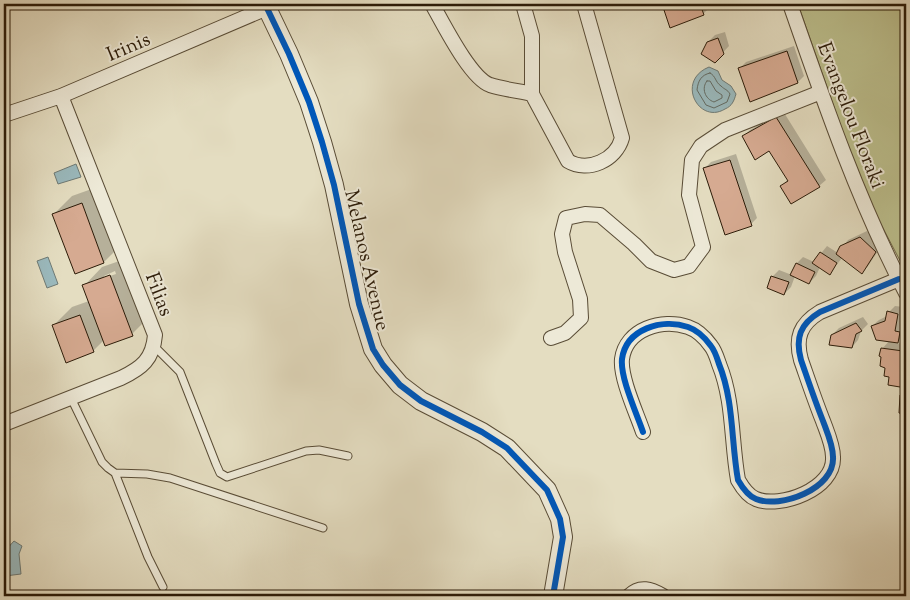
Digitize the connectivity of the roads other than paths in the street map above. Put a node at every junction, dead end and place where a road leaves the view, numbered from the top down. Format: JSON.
{"nodes":[{"id":1,"x":432,"y":4,"type":"edge"},
{"id":2,"x":524,"y":4,"type":"edge"},
{"id":3,"x":584,"y":4,"type":"edge"},
{"id":4,"x":790,"y":4,"type":"edge"},
{"id":5,"x":266,"y":6,"type":"edge"},
{"id":6,"x":821,"y":92,"type":"junction"},
{"id":7,"x":532,"y":94,"type":"junction"},
{"id":8,"x":61,"y":96,"type":"junction"},
{"id":9,"x":4,"y":116,"type":"edge"},
{"id":10,"x":899,"y":279,"type":"junction"},
{"id":11,"x":906,"y":293,"type":"edge"},
{"id":12,"x":551,"y":338,"type":"dead end"},
{"id":13,"x":154,"y":346,"type":"junction"},
{"id":14,"x":72,"y":398,"type":"junction"},
{"id":15,"x":4,"y":424,"type":"edge"},
{"id":16,"x":643,"y":432,"type":"dead end"},
{"id":17,"x":348,"y":456,"type":"dead end"},
{"id":18,"x":115,"y":473,"type":"junction"},
{"id":19,"x":323,"y":528,"type":"dead end"},
{"id":20,"x":163,"y":587,"type":"dead end"},
{"id":21,"x":553,"y":596,"type":"edge"},
{"id":22,"x":629,"y":596,"type":"edge"},
{"id":23,"x":663,"y":596,"type":"edge"}],
"edges":[{"from":1,"to":7,"type":"street"},
{"from":2,"to":7,"type":"street"},
{"from":3,"to":7,"type":"street"},
{"from":4,"to":6,"type":"street","name":"Evangelou Floraki"},
{"from":5,"to":8,"type":"street","name":"Irinis"},
{"from":5,"to":21,"type":"street","name":"Melanos Avenue"},
{"from":6,"to":10,"type":"street","name":"Evangelou Floraki"},
{"from":6,"to":12,"type":"street"},
{"from":8,"to":9,"type":"street","name":"Irinis"},
{"from":8,"to":13,"type":"street","name":"Filias"},
{"from":10,"to":11,"type":"street","name":"Evangelou Floraki"},
{"from":10,"to":16,"type":"street"},
{"from":13,"to":14,"type":"street","name":"Filias"},
{"from":13,"to":17,"type":"lane"},
{"from":14,"to":15,"type":"street","name":"Filias"},
{"from":14,"to":18,"type":"lane"},
{"from":18,"to":19,"type":"lane"},
{"from":18,"to":20,"type":"lane"},
{"from":22,"to":23,"type":"street"}]}
